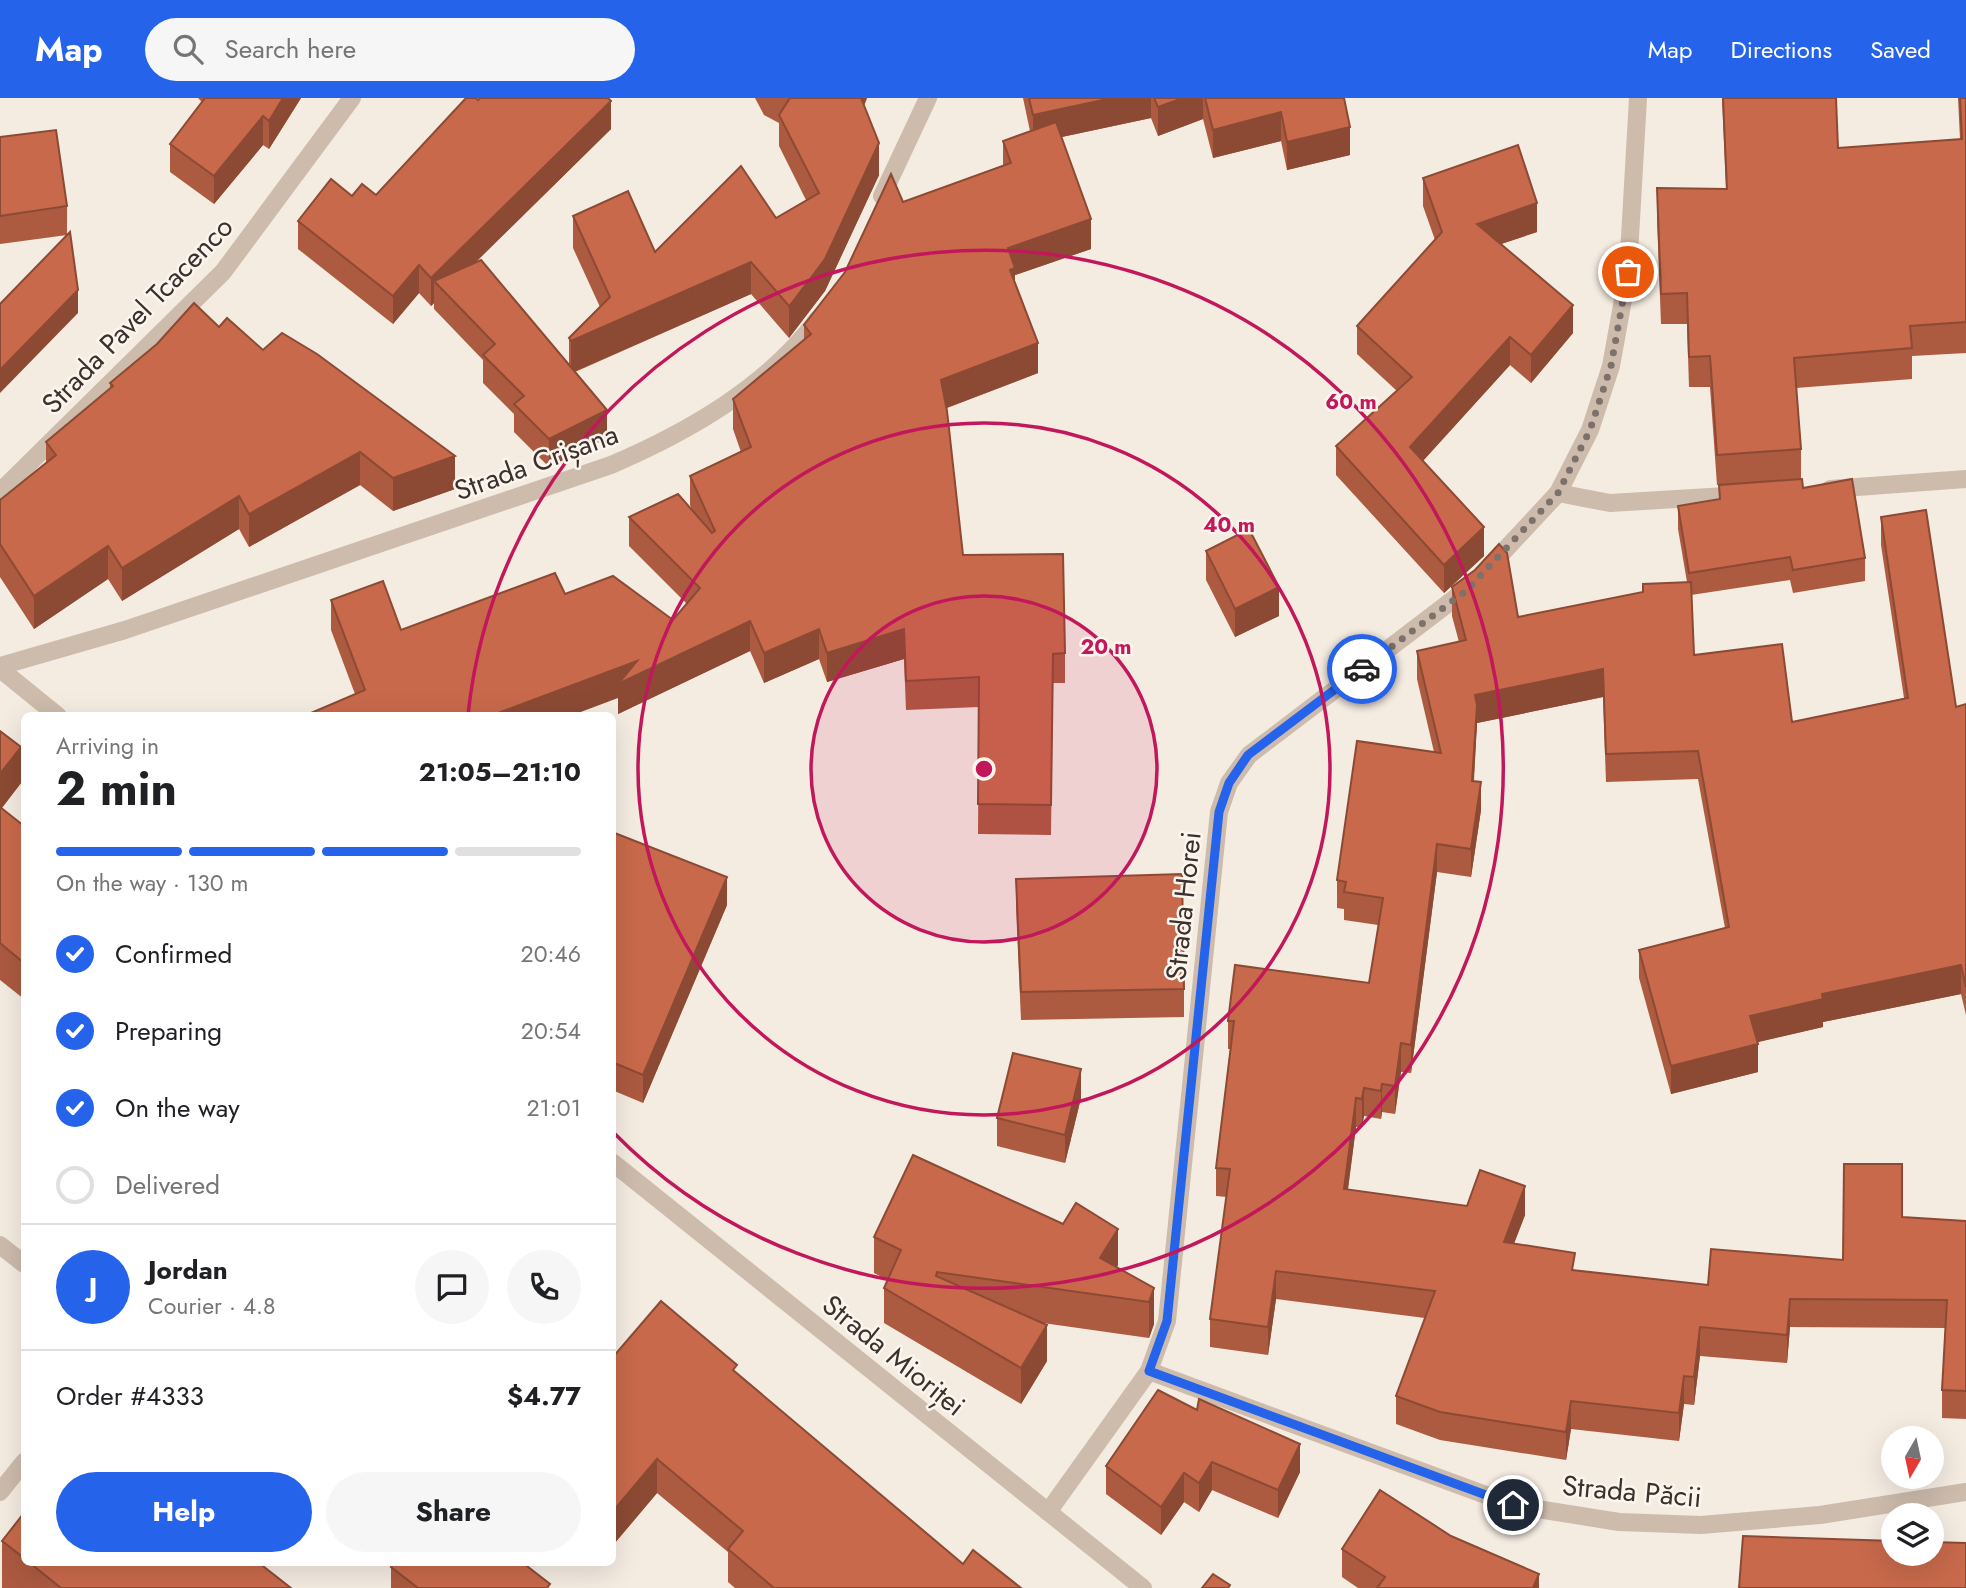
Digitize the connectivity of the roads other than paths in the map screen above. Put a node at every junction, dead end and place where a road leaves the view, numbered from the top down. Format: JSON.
{"nodes":[{"id":1,"x":352,"y":98,"type":"edge"},
{"id":2,"x":928,"y":98,"type":"edge"},
{"id":3,"x":1638,"y":98,"type":"edge"},
{"id":4,"x":875,"y":210,"type":"edge"},
{"id":5,"x":828,"y":306,"type":"edge"},
{"id":6,"x":1966,"y":479,"type":"edge"},
{"id":7,"x":1817,"y":490,"type":"edge"},
{"id":8,"x":0,"y":492,"type":"edge"},
{"id":9,"x":1558,"y":493,"type":"junction"},
{"id":10,"x":1763,"y":494,"type":"edge"},
{"id":11,"x":0,"y":667,"type":"edge"},
{"id":12,"x":53,"y":712,"type":"edge"},
{"id":13,"x":616,"y":1165,"type":"edge"},
{"id":14,"x":0,"y":1245,"type":"edge"},
{"id":15,"x":21,"y":1262,"type":"edge"},
{"id":16,"x":1149,"y":1371,"type":"junction"},
{"id":17,"x":21,"y":1466,"type":"edge"},
{"id":18,"x":0,"y":1492,"type":"edge"},
{"id":19,"x":1966,"y":1492,"type":"edge"},
{"id":20,"x":1048,"y":1512,"type":"junction"},
{"id":21,"x":1143,"y":1588,"type":"edge"}],
"edges":[{"from":1,"to":8,"type":"street","name":"Strada Pavel Tcacenco"},
{"from":2,"to":4,"type":"street"},
{"from":3,"to":9,"type":"street","name":"Strada Horei"},
{"from":5,"to":11,"type":"street","name":"Strada Crișana"},
{"from":6,"to":7,"type":"street"},
{"from":9,"to":10,"type":"street"},
{"from":9,"to":16,"type":"street","name":"Strada Horei"},
{"from":11,"to":12,"type":"street"},
{"from":13,"to":20,"type":"street","name":"Strada Mioriței"},
{"from":14,"to":15,"type":"street"},
{"from":16,"to":19,"type":"street","name":"Strada Păcii"},
{"from":16,"to":20,"type":"street","name":"Strada Horei"},
{"from":17,"to":18,"type":"street"},
{"from":20,"to":21,"type":"street","name":"Strada Mioriței"}]}
